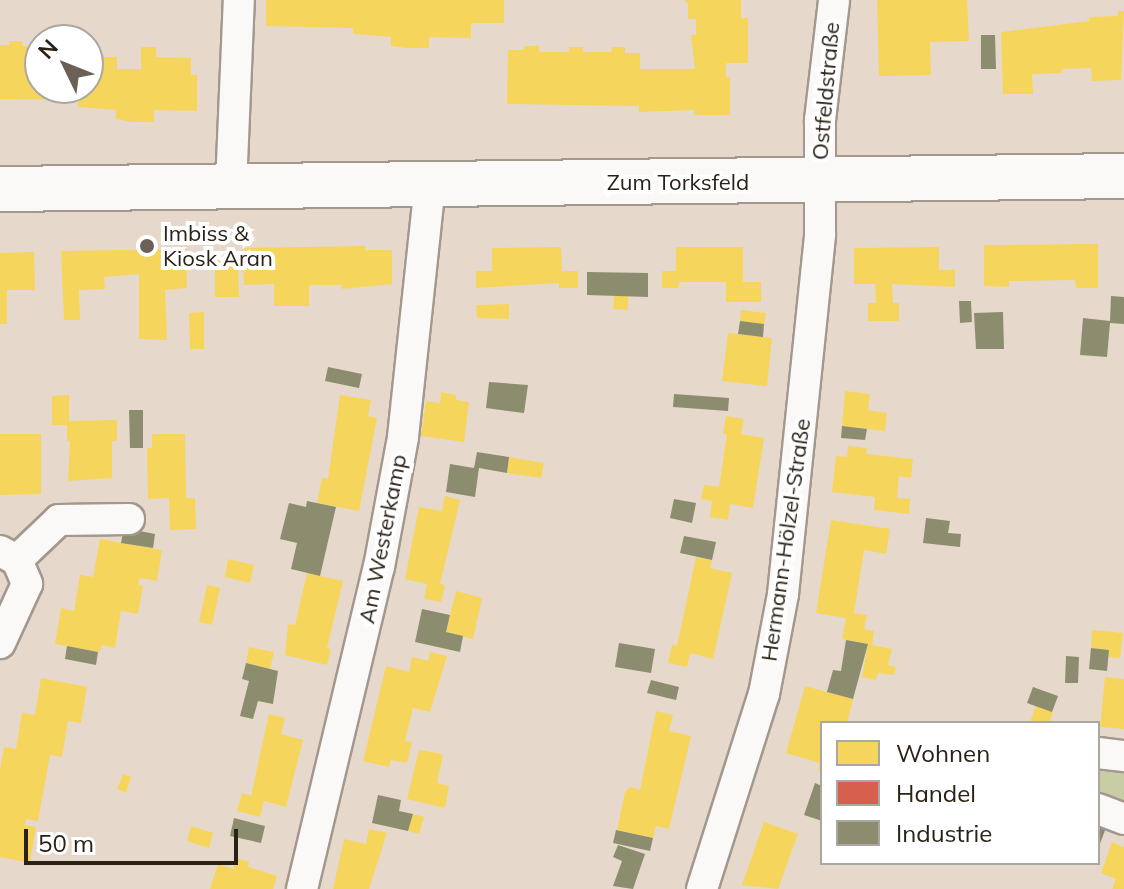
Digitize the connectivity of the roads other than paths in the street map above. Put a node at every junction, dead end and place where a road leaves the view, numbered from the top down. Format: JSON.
{"nodes":[{"id":1,"x":239,"y":0,"type":"edge"},
{"id":2,"x":834,"y":0,"type":"edge"},
{"id":3,"x":1124,"y":176,"type":"edge"},
{"id":4,"x":820,"y":182,"type":"junction"},
{"id":5,"x":430,"y":184,"type":"junction"},
{"id":6,"x":231,"y":187,"type":"junction"},
{"id":7,"x":0,"y":189,"type":"edge"},
{"id":8,"x":129,"y":519,"type":"dead end"},
{"id":9,"x":8,"y":555,"type":"edge"},
{"id":10,"x":0,"y":643,"type":"edge"},
{"id":11,"x":1100,"y":753,"type":"edge"},
{"id":12,"x":1124,"y":756,"type":"edge"},
{"id":13,"x":1100,"y":810,"type":"edge"},
{"id":14,"x":1124,"y":819,"type":"edge"},
{"id":15,"x":302,"y":889,"type":"edge"},
{"id":16,"x":702,"y":889,"type":"edge"}],
"edges":[{"from":1,"to":6,"type":"street"},
{"from":2,"to":4,"type":"street","name":"Ostfeldstraße"},
{"from":3,"to":4,"type":"main road","name":"Zum Torksfeld"},
{"from":4,"to":5,"type":"main road","name":"Zum Torksfeld"},
{"from":4,"to":16,"type":"street","name":"Hermann-Hölzel-Straße"},
{"from":5,"to":6,"type":"main road","name":"Zum Torksfeld"},
{"from":5,"to":15,"type":"street","name":"Am Westerkamp"},
{"from":6,"to":7,"type":"main road","name":"Zum Torksfeld"},
{"from":8,"to":9,"type":"street"},
{"from":9,"to":10,"type":"street"},
{"from":11,"to":12,"type":"street"},
{"from":13,"to":14,"type":"street"}]}
